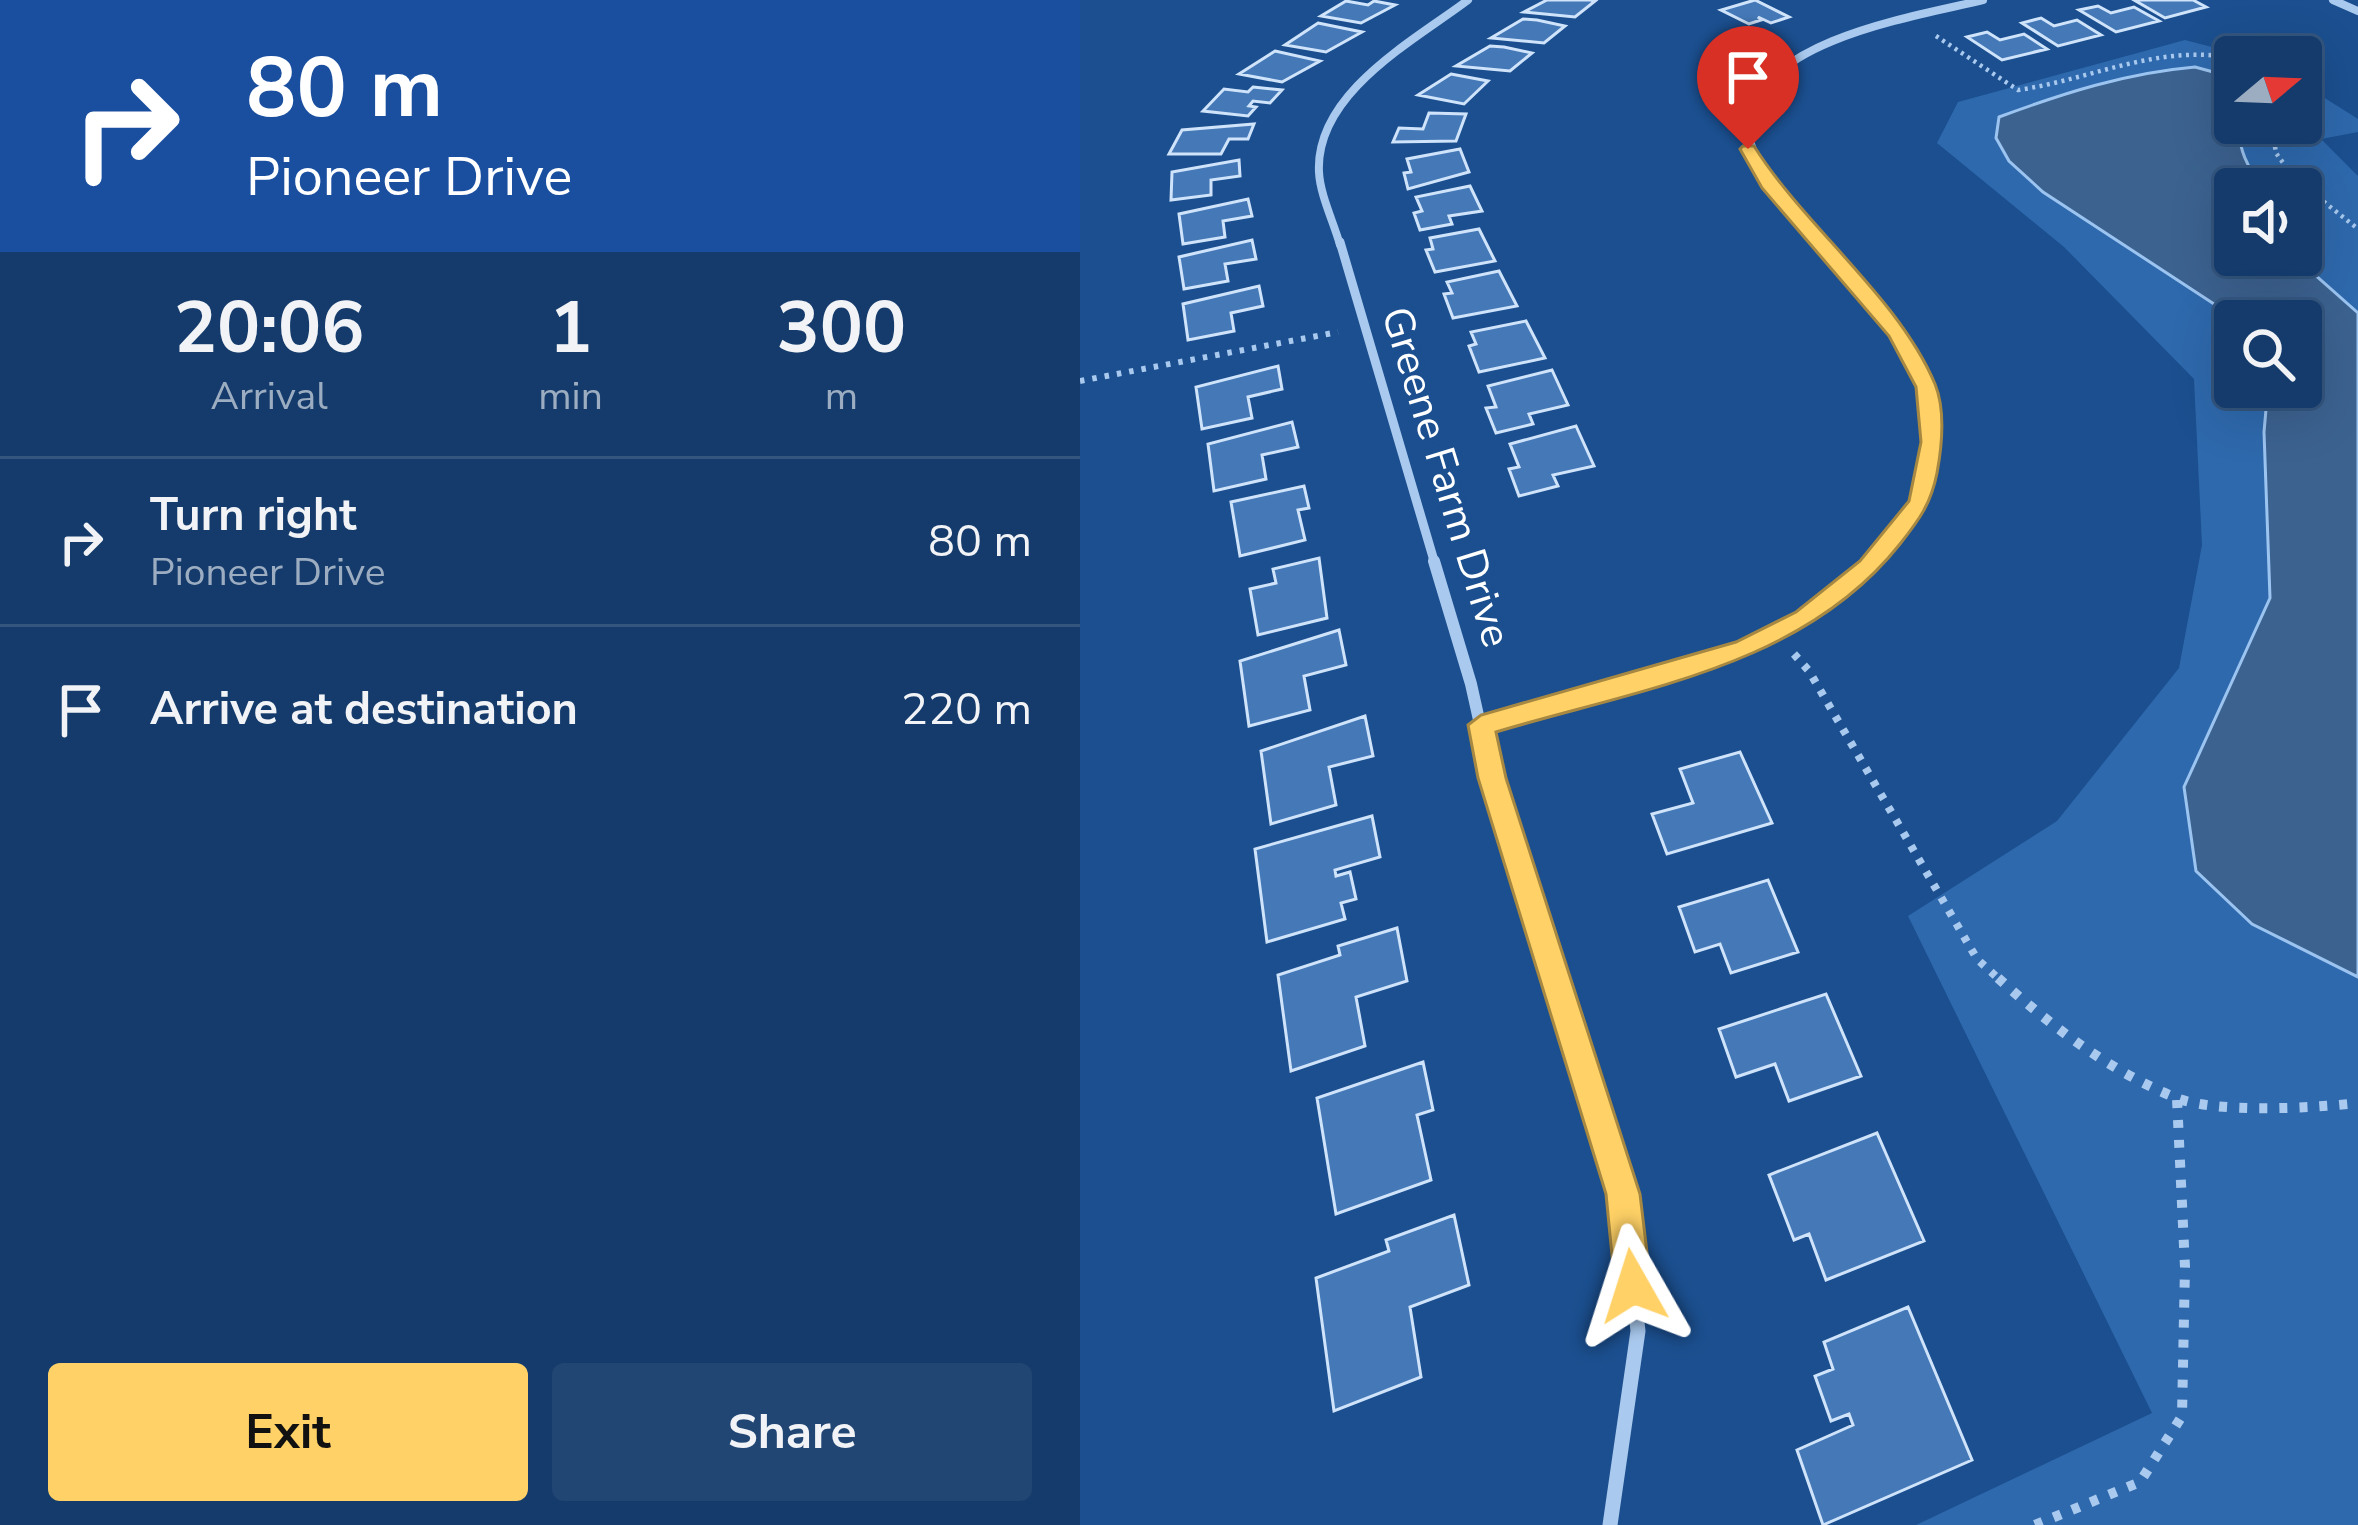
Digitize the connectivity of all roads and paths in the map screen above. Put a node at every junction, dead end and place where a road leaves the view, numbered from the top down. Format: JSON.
{"nodes":[{"id":1,"x":1468,"y":0,"type":"edge"},
{"id":2,"x":1983,"y":0,"type":"edge"},
{"id":3,"x":2333,"y":0,"type":"edge"},
{"id":4,"x":2358,"y":11,"type":"edge"},
{"id":5,"x":1909,"y":18,"type":"junction"},
{"id":6,"x":2214,"y":52,"type":"edge"},
{"id":7,"x":2274,"y":144,"type":"edge"},
{"id":8,"x":2358,"y":230,"type":"edge"},
{"id":9,"x":1364,"y":326,"type":"junction"},
{"id":10,"x":1080,"y":381,"type":"edge"},
{"id":11,"x":1778,"y":634,"type":"junction"},
{"id":12,"x":1481,"y":725,"type":"junction"},
{"id":13,"x":2177,"y":1099,"type":"junction"},
{"id":14,"x":2358,"y":1103,"type":"edge"},
{"id":15,"x":1610,"y":1525,"type":"edge"},
{"id":16,"x":2035,"y":1525,"type":"edge"}],
"edges":[{"from":1,"to":9,"type":"street","name":"Greene Farm Drive"},
{"from":2,"to":5,"type":"street"},
{"from":3,"to":4,"type":"street"},
{"from":5,"to":6,"type":"path"},
{"from":5,"to":11,"type":"street"},
{"from":7,"to":8,"type":"path"},
{"from":9,"to":10,"type":"path"},
{"from":9,"to":12,"type":"street","name":"Greene Farm Drive"},
{"from":11,"to":12,"type":"street"},
{"from":11,"to":13,"type":"path"},
{"from":12,"to":15,"type":"street","name":"Greene Farm Drive"},
{"from":13,"to":14,"type":"path"},
{"from":13,"to":16,"type":"path"}]}
